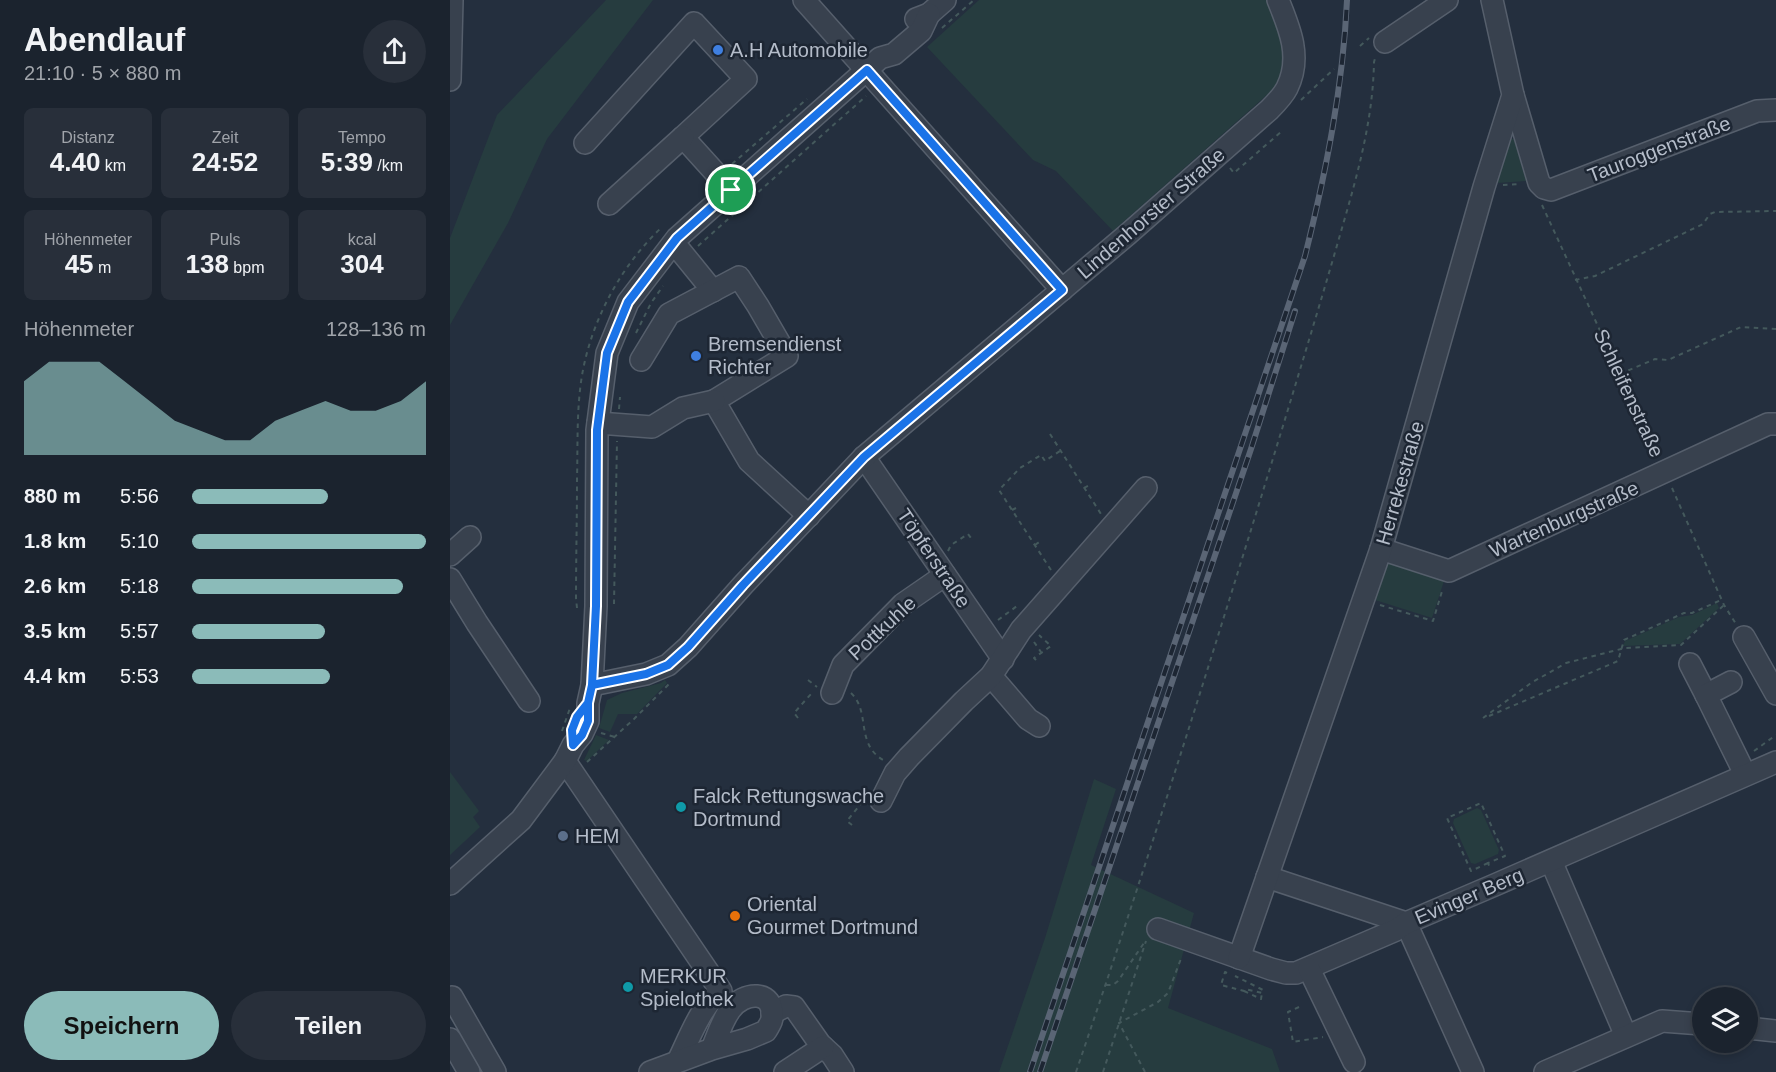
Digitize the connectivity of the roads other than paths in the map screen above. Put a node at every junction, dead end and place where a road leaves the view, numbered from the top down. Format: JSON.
{"nodes":[{"id":1,"x":452,"y":0,"type":"edge"},
{"id":2,"x":804,"y":0,"type":"edge"},
{"id":3,"x":945,"y":0,"type":"edge"},
{"id":4,"x":1278,"y":0,"type":"edge"},
{"id":5,"x":1447,"y":0,"type":"edge"},
{"id":6,"x":1492,"y":0,"type":"edge"},
{"id":7,"x":1385,"y":42,"type":"road end"},
{"id":8,"x":874,"y":64,"type":"junction"},
{"id":9,"x":450,"y":80,"type":"edge"},
{"id":10,"x":1513,"y":95,"type":"junction"},
{"id":11,"x":1776,"y":110,"type":"edge"},
{"id":12,"x":683,"y":137,"type":"junction"},
{"id":13,"x":585,"y":143,"type":"dead end"},
{"id":14,"x":731,"y":190,"type":"junction"},
{"id":15,"x":609,"y":204,"type":"dead end"},
{"id":16,"x":674,"y":243,"type":"junction"},
{"id":17,"x":1062,"y":290,"type":"junction"},
{"id":18,"x":713,"y":291,"type":"junction"},
{"id":19,"x":641,"y":360,"type":"dead end"},
{"id":20,"x":714,"y":401,"type":"junction"},
{"id":21,"x":598,"y":423,"type":"junction"},
{"id":22,"x":1776,"y":424,"type":"edge"},
{"id":23,"x":864,"y":457,"type":"junction"},
{"id":24,"x":1146,"y":488,"type":"dead end"},
{"id":25,"x":809,"y":516,"type":"junction"},
{"id":26,"x":470,"y":537,"type":"dead end"},
{"id":27,"x":1381,"y":549,"type":"junction"},
{"id":28,"x":450,"y":555,"type":"edge"},
{"id":29,"x":945,"y":575,"type":"junction"},
{"id":30,"x":450,"y":579,"type":"edge"},
{"id":31,"x":1744,"y":637,"type":"road end"},
{"id":32,"x":1690,"y":664,"type":"dead end"},
{"id":33,"x":997,"y":668,"type":"junction"},
{"id":34,"x":1731,"y":682,"type":"dead end"},
{"id":35,"x":829,"y":686,"type":"road end"},
{"id":36,"x":590,"y":694,"type":"junction"},
{"id":37,"x":1706,"y":694,"type":"junction"},
{"id":38,"x":1776,"y":694,"type":"edge"},
{"id":39,"x":530,"y":701,"type":"dead end"},
{"id":40,"x":1039,"y":726,"type":"dead end"},
{"id":41,"x":570,"y":760,"type":"junction"},
{"id":42,"x":1776,"y":762,"type":"edge"},
{"id":43,"x":1745,"y":774,"type":"junction"},
{"id":44,"x":873,"y":800,"type":"road end"},
{"id":45,"x":1551,"y":861,"type":"junction"},
{"id":46,"x":1267,"y":877,"type":"junction"},
{"id":47,"x":450,"y":884,"type":"edge"},
{"id":48,"x":1406,"y":923,"type":"junction"},
{"id":49,"x":1158,"y":929,"type":"dead end"},
{"id":50,"x":1239,"y":958,"type":"junction"},
{"id":51,"x":1309,"y":969,"type":"junction"},
{"id":52,"x":450,"y":998,"type":"edge"},
{"id":53,"x":772,"y":1013,"type":"junction"},
{"id":54,"x":1692,"y":1023,"type":"edge"},
{"id":55,"x":1758,"y":1029,"type":"edge"},
{"id":56,"x":1776,"y":1030,"type":"edge"},
{"id":57,"x":1626,"y":1036,"type":"junction"},
{"id":58,"x":450,"y":1039,"type":"edge"},
{"id":59,"x":823,"y":1047,"type":"junction"},
{"id":60,"x":712,"y":1049,"type":"junction"},
{"id":61,"x":678,"y":1061,"type":"junction"},
{"id":62,"x":1354,"y":1062,"type":"dead end"},
{"id":63,"x":469,"y":1072,"type":"edge"},
{"id":64,"x":495,"y":1072,"type":"edge"},
{"id":65,"x":650,"y":1072,"type":"edge"},
{"id":66,"x":785,"y":1072,"type":"edge"},
{"id":67,"x":843,"y":1072,"type":"edge"},
{"id":68,"x":1473,"y":1072,"type":"edge"},
{"id":69,"x":1545,"y":1072,"type":"edge"}],
"edges":[{"from":1,"to":9,"type":"street"},
{"from":2,"to":8,"type":"street"},
{"from":3,"to":8,"type":"street"},
{"from":4,"to":17,"type":"street","name":"Lindenhorster Straße"},
{"from":5,"to":7,"type":"street"},
{"from":6,"to":10,"type":"street","name":"Herrekestraße"},
{"from":8,"to":14,"type":"street"},
{"from":8,"to":17,"type":"street"},
{"from":10,"to":11,"type":"street","name":"Tauroggenstraße"},
{"from":10,"to":27,"type":"street","name":"Herrekestraße"},
{"from":12,"to":13,"type":"street"},
{"from":12,"to":14,"type":"street"},
{"from":12,"to":15,"type":"street"},
{"from":14,"to":16,"type":"street"},
{"from":16,"to":18,"type":"street"},
{"from":16,"to":21,"type":"street"},
{"from":17,"to":23,"type":"street","name":"Lindenhorster Straße"},
{"from":18,"to":19,"type":"street"},
{"from":18,"to":20,"type":"street"},
{"from":20,"to":21,"type":"street"},
{"from":20,"to":25,"type":"street"},
{"from":21,"to":36,"type":"street"},
{"from":22,"to":27,"type":"street","name":"Wartenburgstraße"},
{"from":23,"to":25,"type":"street","name":"Lindenhorster Straße"},
{"from":23,"to":29,"type":"street","name":"Töpferstraße"},
{"from":24,"to":33,"type":"street"},
{"from":25,"to":36,"type":"street","name":"Lindenhorster Straße"},
{"from":26,"to":28,"type":"street"},
{"from":27,"to":46,"type":"street","name":"Herrekestraße"},
{"from":29,"to":33,"type":"street","name":"Töpferstraße"},
{"from":29,"to":35,"type":"street","name":"Pottkuhle"},
{"from":30,"to":39,"type":"street"},
{"from":31,"to":38,"type":"street"},
{"from":32,"to":37,"type":"street"},
{"from":33,"to":40,"type":"street","name":"Töpferstraße"},
{"from":33,"to":44,"type":"street"},
{"from":34,"to":37,"type":"street"},
{"from":36,"to":41,"type":"street"},
{"from":37,"to":43,"type":"street"},
{"from":41,"to":47,"type":"street"},
{"from":41,"to":61,"type":"street"},
{"from":42,"to":43,"type":"street","name":"Evinger Berg"},
{"from":43,"to":45,"type":"street","name":"Evinger Berg"},
{"from":45,"to":48,"type":"street","name":"Evinger Berg"},
{"from":45,"to":57,"type":"street"},
{"from":46,"to":48,"type":"street"},
{"from":46,"to":50,"type":"street","name":"Herrekestraße"},
{"from":48,"to":51,"type":"street","name":"Evinger Berg"},
{"from":48,"to":68,"type":"street"},
{"from":49,"to":50,"type":"street","name":"Evinger Berg"},
{"from":50,"to":51,"type":"street","name":"Evinger Berg"},
{"from":51,"to":62,"type":"street"},
{"from":52,"to":64,"type":"street"},
{"from":53,"to":59,"type":"street"},
{"from":53,"to":60,"type":"street"},
{"from":53,"to":60,"type":"street"},
{"from":54,"to":57,"type":"street"},
{"from":55,"to":56,"type":"street"},
{"from":57,"to":69,"type":"street"},
{"from":58,"to":63,"type":"street"},
{"from":59,"to":66,"type":"street"},
{"from":59,"to":67,"type":"street"},
{"from":60,"to":61,"type":"street"},
{"from":61,"to":65,"type":"street"}]}
